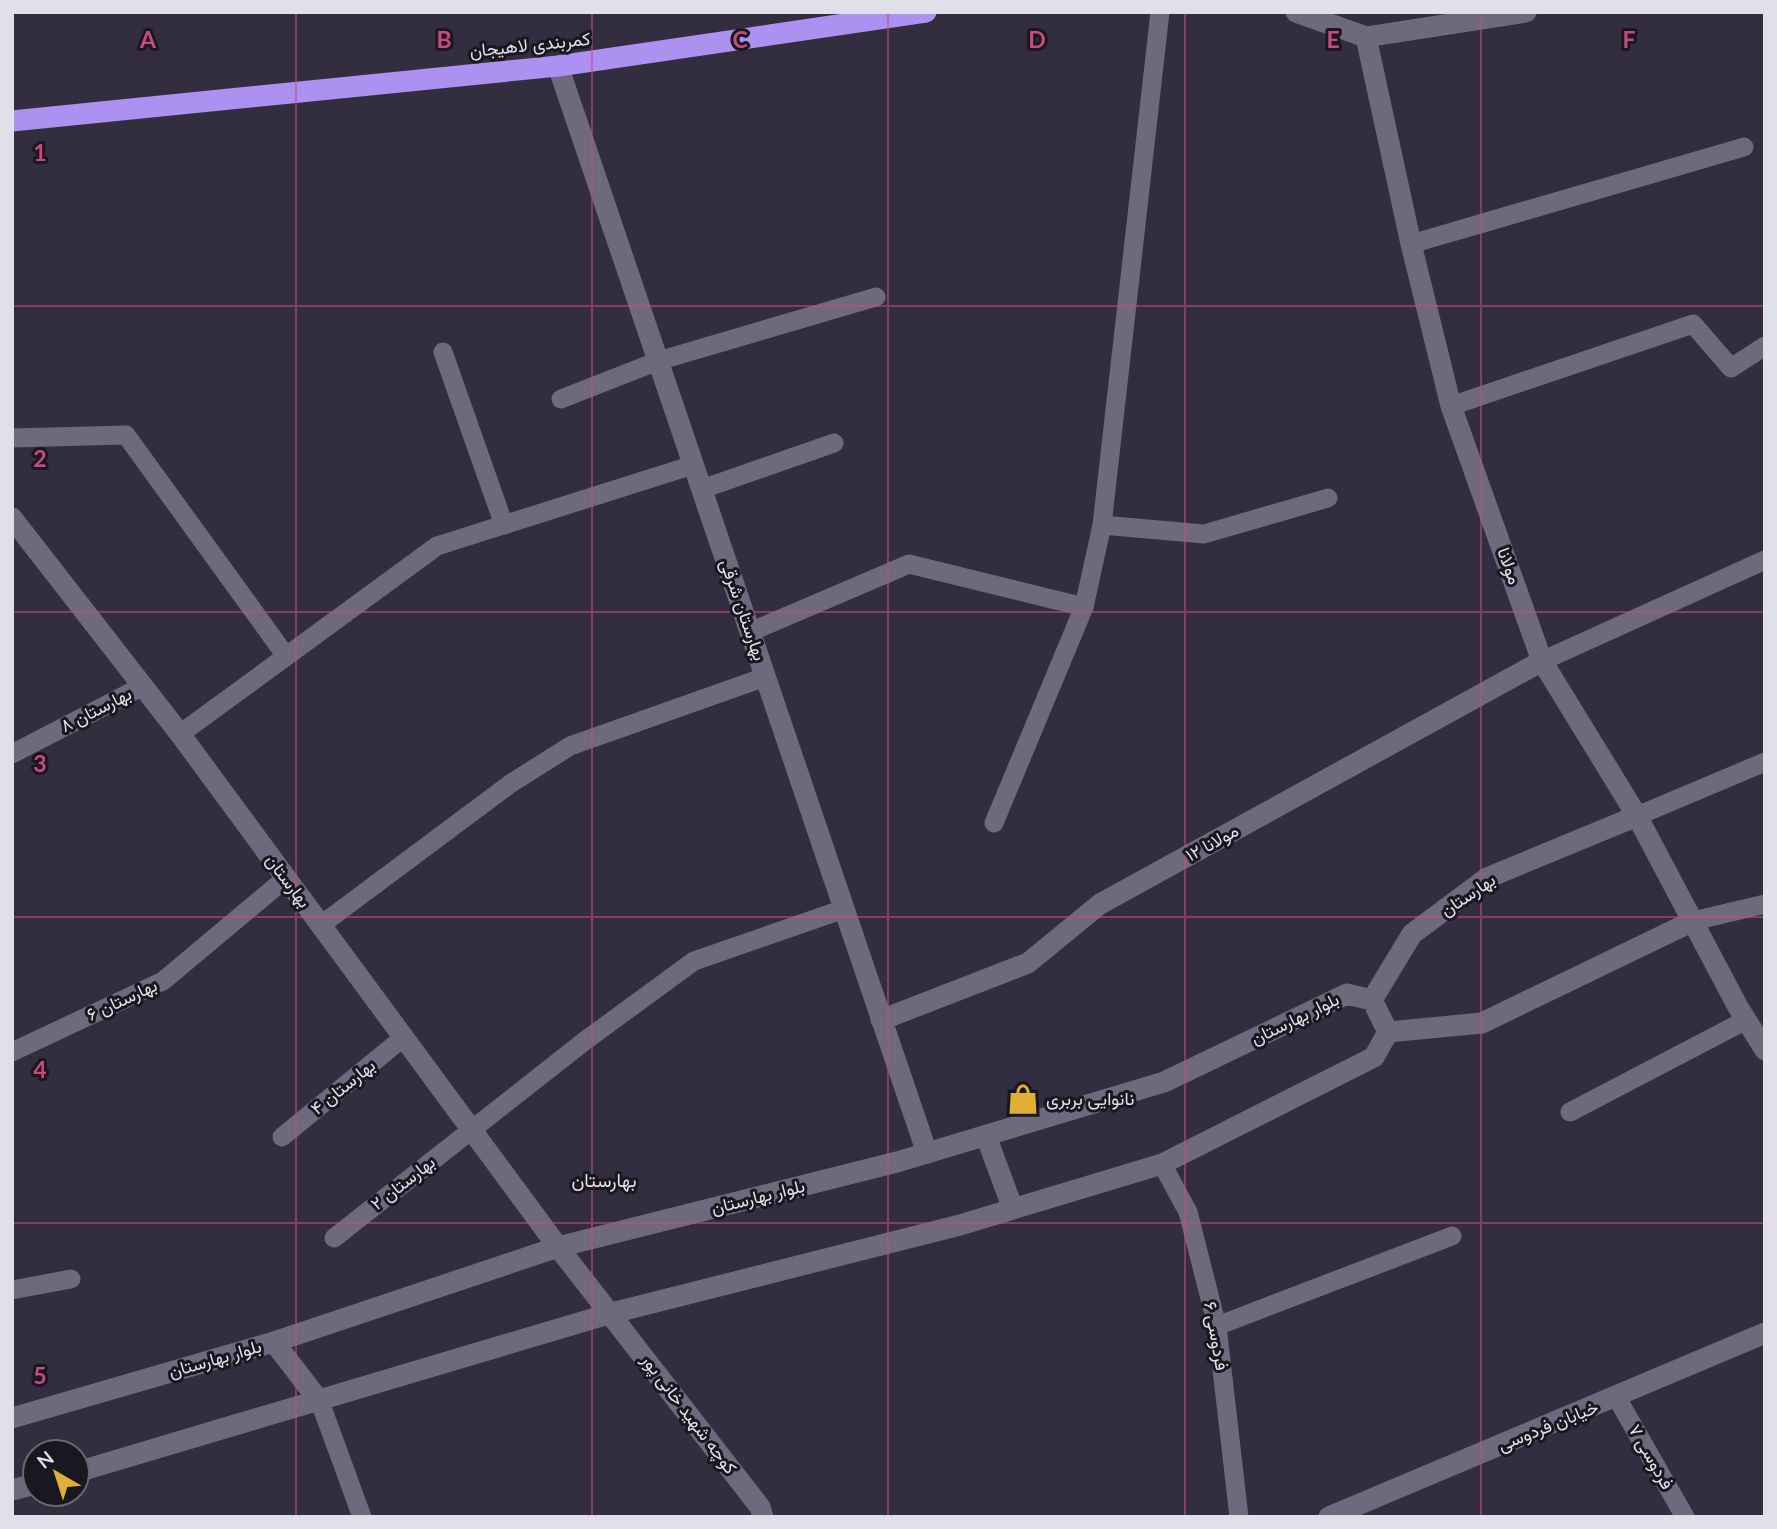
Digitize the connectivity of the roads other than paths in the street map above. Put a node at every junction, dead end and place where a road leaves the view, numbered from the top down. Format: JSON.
{"nodes":[{"id":1,"x":926,"y":12,"type":"edge"},
{"id":2,"x":1160,"y":12,"type":"edge"},
{"id":3,"x":1296,"y":12,"type":"edge"},
{"id":4,"x":1526,"y":12,"type":"edge"},
{"id":5,"x":1366,"y":37,"type":"junction"},
{"id":6,"x":558,"y":66,"type":"junction"},
{"id":7,"x":12,"y":121,"type":"edge"},
{"id":8,"x":1744,"y":147,"type":"dead end"},
{"id":9,"x":1411,"y":244,"type":"junction"},
{"id":10,"x":876,"y":297,"type":"dead end"},
{"id":11,"x":1765,"y":345,"type":"edge"},
{"id":12,"x":443,"y":352,"type":"dead end"},
{"id":13,"x":658,"y":361,"type":"junction"},
{"id":14,"x":561,"y":399,"type":"dead end"},
{"id":15,"x":1451,"y":406,"type":"junction"},
{"id":16,"x":12,"y":438,"type":"edge"},
{"id":17,"x":835,"y":443,"type":"dead end"},
{"id":18,"x":693,"y":465,"type":"junction"},
{"id":19,"x":702,"y":489,"type":"junction"},
{"id":20,"x":1328,"y":498,"type":"dead end"},
{"id":21,"x":12,"y":518,"type":"edge"},
{"id":22,"x":505,"y":524,"type":"junction"},
{"id":23,"x":1102,"y":525,"type":"junction"},
{"id":24,"x":1765,"y":560,"type":"edge"},
{"id":25,"x":1084,"y":607,"type":"junction"},
{"id":26,"x":750,"y":632,"type":"junction"},
{"id":27,"x":286,"y":656,"type":"junction"},
{"id":28,"x":1542,"y":661,"type":"junction"},
{"id":29,"x":765,"y":677,"type":"junction"},
{"id":30,"x":143,"y":686,"type":"junction"},
{"id":31,"x":180,"y":734,"type":"junction"},
{"id":32,"x":12,"y":754,"type":"edge"},
{"id":33,"x":1765,"y":762,"type":"edge"},
{"id":34,"x":1637,"y":816,"type":"junction"},
{"id":35,"x":994,"y":823,"type":"dead end"},
{"id":36,"x":286,"y":878,"type":"junction"},
{"id":37,"x":1765,"y":904,"type":"edge"},
{"id":38,"x":844,"y":909,"type":"junction"},
{"id":39,"x":1693,"y":921,"type":"junction"},
{"id":40,"x":321,"y":925,"type":"junction"},
{"id":41,"x":1372,"y":1000,"type":"junction"},
{"id":42,"x":881,"y":1020,"type":"junction"},
{"id":43,"x":1746,"y":1020,"type":"junction"},
{"id":44,"x":1388,"y":1032,"type":"junction"},
{"id":45,"x":404,"y":1037,"type":"junction"},
{"id":46,"x":1765,"y":1050,"type":"edge"},
{"id":47,"x":12,"y":1052,"type":"edge"},
{"id":48,"x":1570,"y":1112,"type":"dead end"},
{"id":49,"x":472,"y":1129,"type":"junction"},
{"id":50,"x":986,"y":1136,"type":"junction"},
{"id":51,"x":282,"y":1137,"type":"dead end"},
{"id":52,"x":927,"y":1153,"type":"junction"},
{"id":53,"x":1162,"y":1164,"type":"junction"},
{"id":54,"x":1013,"y":1209,"type":"junction"},
{"id":55,"x":1452,"y":1236,"type":"dead end"},
{"id":56,"x":334,"y":1238,"type":"dead end"},
{"id":57,"x":558,"y":1247,"type":"junction"},
{"id":58,"x":72,"y":1279,"type":"dead end"},
{"id":59,"x":12,"y":1290,"type":"edge"},
{"id":60,"x":612,"y":1313,"type":"junction"},
{"id":61,"x":1217,"y":1326,"type":"junction"},
{"id":62,"x":1765,"y":1333,"type":"edge"},
{"id":63,"x":274,"y":1342,"type":"junction"},
{"id":64,"x":1617,"y":1398,"type":"junction"},
{"id":65,"x":320,"y":1402,"type":"junction"},
{"id":66,"x":12,"y":1418,"type":"edge"},
{"id":67,"x":91,"y":1468,"type":"edge"},
{"id":68,"x":362,"y":1517,"type":"edge"},
{"id":69,"x":763,"y":1517,"type":"edge"},
{"id":70,"x":1239,"y":1517,"type":"edge"},
{"id":71,"x":1329,"y":1517,"type":"edge"},
{"id":72,"x":1685,"y":1517,"type":"edge"}],
"edges":[{"from":1,"to":6,"type":"highway","name":"کمربندی لاهیجان"},
{"from":2,"to":23,"type":"lane"},
{"from":3,"to":5,"type":"street"},
{"from":4,"to":5,"type":"street"},
{"from":5,"to":9,"type":"street","name":"مولانا"},
{"from":6,"to":7,"type":"highway","name":"کمربندی لاهیجان"},
{"from":6,"to":13,"type":"street","name":"بهارستان شرقی"},
{"from":8,"to":9,"type":"lane"},
{"from":9,"to":15,"type":"street","name":"مولانا"},
{"from":10,"to":13,"type":"lane"},
{"from":11,"to":15,"type":"lane"},
{"from":12,"to":22,"type":"lane"},
{"from":13,"to":14,"type":"lane"},
{"from":13,"to":18,"type":"street","name":"بهارستان شرقی"},
{"from":15,"to":28,"type":"street","name":"مولانا"},
{"from":16,"to":27,"type":"lane"},
{"from":17,"to":19,"type":"lane"},
{"from":18,"to":19,"type":"street","name":"بهارستان شرقی"},
{"from":18,"to":22,"type":"lane"},
{"from":19,"to":26,"type":"street","name":"بهارستان شرقی"},
{"from":20,"to":23,"type":"lane"},
{"from":21,"to":30,"type":"street","name":"بهارستان"},
{"from":22,"to":27,"type":"lane"},
{"from":23,"to":25,"type":"lane"},
{"from":24,"to":28,"type":"lane"},
{"from":25,"to":26,"type":"lane"},
{"from":25,"to":35,"type":"lane"},
{"from":26,"to":29,"type":"street","name":"بهارستان شرقی"},
{"from":27,"to":31,"type":"lane"},
{"from":28,"to":34,"type":"street","name":"مولانا"},
{"from":28,"to":42,"type":"street","name":"مولانا ۱۲"},
{"from":29,"to":38,"type":"street","name":"بهارستان شرقی"},
{"from":29,"to":40,"type":"lane"},
{"from":30,"to":31,"type":"street","name":"بهارستان"},
{"from":30,"to":32,"type":"lane","name":"بهارستان ۸"},
{"from":31,"to":36,"type":"street","name":"بهارستان"},
{"from":33,"to":34,"type":"lane"},
{"from":34,"to":39,"type":"street","name":"مولانا"},
{"from":34,"to":41,"type":"street","name":"بهارستان"},
{"from":36,"to":40,"type":"street","name":"بهارستان"},
{"from":36,"to":47,"type":"lane","name":"بهارستان ۶"},
{"from":37,"to":39,"type":"lane"},
{"from":38,"to":42,"type":"street","name":"بهارستان شرقی"},
{"from":38,"to":49,"type":"lane","name":"بهارستان ۲"},
{"from":39,"to":43,"type":"street","name":"مولانا"},
{"from":39,"to":44,"type":"street"},
{"from":40,"to":45,"type":"street","name":"بهارستان"},
{"from":41,"to":44,"type":"street"},
{"from":41,"to":50,"type":"street","name":"بلوار بهارستان"},
{"from":42,"to":52,"type":"street","name":"بهارستان شرقی"},
{"from":43,"to":46,"type":"street","name":"مولانا"},
{"from":43,"to":48,"type":"lane"},
{"from":44,"to":53,"type":"street"},
{"from":45,"to":49,"type":"street","name":"بهارستان"},
{"from":45,"to":51,"type":"lane","name":"بهارستان ۴"},
{"from":49,"to":56,"type":"lane","name":"بهارستان ۲"},
{"from":49,"to":57,"type":"street","name":"بهارستان"},
{"from":50,"to":52,"type":"street","name":"بلوار بهارستان"},
{"from":50,"to":54,"type":"street"},
{"from":52,"to":57,"type":"street","name":"بلوار بهارستان"},
{"from":53,"to":54,"type":"street"},
{"from":53,"to":61,"type":"lane","name":"فردوسی ۶"},
{"from":54,"to":60,"type":"street"},
{"from":55,"to":61,"type":"lane"},
{"from":57,"to":60,"type":"street","name":"کوچه شهید خانی پور"},
{"from":57,"to":63,"type":"street","name":"بلوار بهارستان"},
{"from":58,"to":59,"type":"lane"},
{"from":60,"to":65,"type":"street"},
{"from":60,"to":69,"type":"street","name":"کوچه شهید خانی پور"},
{"from":61,"to":70,"type":"lane","name":"فردوسی ۶"},
{"from":62,"to":64,"type":"street","name":"خیابان فردوسی"},
{"from":63,"to":65,"type":"street"},
{"from":63,"to":66,"type":"street","name":"بلوار بهارستان"},
{"from":64,"to":71,"type":"street","name":"خیابان فردوسی"},
{"from":64,"to":72,"type":"lane","name":"فردوسی ۷"},
{"from":65,"to":67,"type":"street"},
{"from":65,"to":68,"type":"lane"}]}
